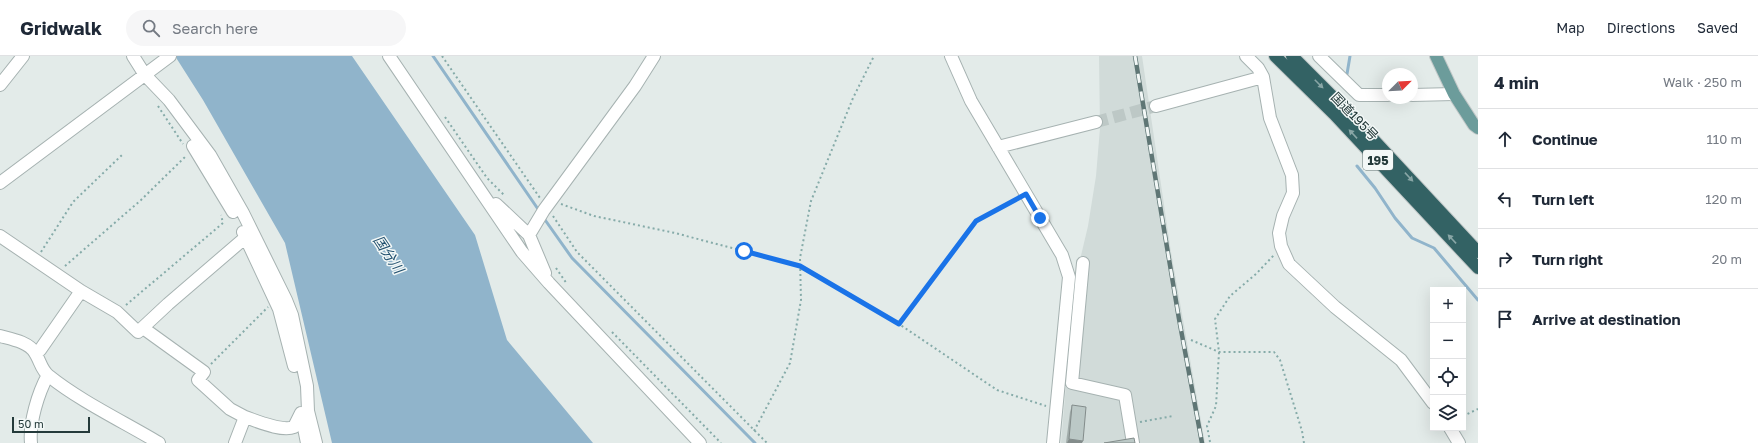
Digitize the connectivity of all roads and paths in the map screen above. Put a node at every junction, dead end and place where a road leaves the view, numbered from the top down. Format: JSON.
{"nodes":[{"id":1,"x":23,"y":56,"type":"edge"},
{"id":2,"x":133,"y":56,"type":"edge"},
{"id":3,"x":170,"y":56,"type":"edge"},
{"id":4,"x":389,"y":56,"type":"edge"},
{"id":5,"x":442,"y":56,"type":"edge"},
{"id":6,"x":654,"y":56,"type":"edge"},
{"id":7,"x":874,"y":56,"type":"edge"},
{"id":8,"x":951,"y":56,"type":"edge"},
{"id":9,"x":1246,"y":56,"type":"edge"},
{"id":10,"x":1275,"y":56,"type":"edge"},
{"id":11,"x":1292,"y":56,"type":"edge"},
{"id":12,"x":1319,"y":56,"type":"edge"},
{"id":13,"x":1436,"y":56,"type":"edge"},
{"id":14,"x":149,"y":72,"type":"junction"},
{"id":15,"x":1263,"y":76,"type":"junction"},
{"id":16,"x":154,"y":85,"type":"junction"},
{"id":17,"x":0,"y":86,"type":"edge"},
{"id":18,"x":1454,"y":94,"type":"junction"},
{"id":19,"x":1382,"y":95,"type":"edge"},
{"id":20,"x":1418,"y":95,"type":"edge"},
{"id":21,"x":1156,"y":106,"type":"tunnel mouth"},
{"id":22,"x":442,"y":112,"type":"dead end"},
{"id":23,"x":1096,"y":122,"type":"tunnel mouth"},
{"id":24,"x":1478,"y":128,"type":"edge"},
{"id":25,"x":998,"y":147,"type":"junction"},
{"id":26,"x":190,"y":153,"type":"dead end"},
{"id":27,"x":123,"y":154,"type":"dead end"},
{"id":28,"x":0,"y":183,"type":"edge"},
{"id":29,"x":478,"y":187,"type":"junction"},
{"id":30,"x":1026,"y":194,"type":"junction"},
{"id":31,"x":224,"y":197,"type":"junction"},
{"id":32,"x":509,"y":200,"type":"dead end"},
{"id":33,"x":547,"y":205,"type":"junction"},
{"id":34,"x":241,"y":219,"type":"junction"},
{"id":35,"x":532,"y":231,"type":"junction"},
{"id":36,"x":0,"y":236,"type":"edge"},
{"id":37,"x":246,"y":237,"type":"junction"},
{"id":38,"x":1281,"y":246,"type":"junction"},
{"id":39,"x":1478,"y":252,"type":"edge"},
{"id":40,"x":37,"y":260,"type":"junction"},
{"id":41,"x":1083,"y":263,"type":"dead end"},
{"id":42,"x":553,"y":264,"type":"dead end"},
{"id":43,"x":800,"y":266,"type":"junction"},
{"id":44,"x":1478,"y":268,"type":"edge"},
{"id":45,"x":56,"y":273,"type":"junction"},
{"id":46,"x":549,"y":283,"type":"junction"},
{"id":47,"x":570,"y":289,"type":"dead end"},
{"id":48,"x":82,"y":291,"type":"junction"},
{"id":49,"x":275,"y":300,"type":"junction"},
{"id":50,"x":117,"y":312,"type":"junction"},
{"id":51,"x":899,"y":324,"type":"junction"},
{"id":52,"x":143,"y":328,"type":"junction"},
{"id":53,"x":609,"y":329,"type":"dead end"},
{"id":54,"x":0,"y":336,"type":"edge"},
{"id":55,"x":1191,"y":340,"type":"dead end"},
{"id":56,"x":35,"y":352,"type":"junction"},
{"id":57,"x":1219,"y":352,"type":"junction"},
{"id":58,"x":204,"y":372,"type":"junction"},
{"id":59,"x":48,"y":375,"type":"junction"},
{"id":60,"x":1430,"y":399,"type":"edge"},
{"id":61,"x":1056,"y":409,"type":"junction"},
{"id":62,"x":1478,"y":409,"type":"edge"},
{"id":63,"x":301,"y":413,"type":"junction"},
{"id":64,"x":1466,"y":415,"type":"edge"},
{"id":65,"x":1173,"y":416,"type":"dead end"},
{"id":66,"x":245,"y":417,"type":"junction"},
{"id":67,"x":1130,"y":423,"type":"junction"},
{"id":68,"x":754,"y":430,"type":"junction"},
{"id":69,"x":1452,"y":431,"type":"edge"},
{"id":70,"x":1210,"y":442,"type":"dead end"},
{"id":71,"x":31,"y":443,"type":"edge"},
{"id":72,"x":158,"y":443,"type":"edge"},
{"id":73,"x":235,"y":443,"type":"edge"},
{"id":74,"x":306,"y":443,"type":"edge"},
{"id":75,"x":316,"y":443,"type":"edge"},
{"id":76,"x":700,"y":443,"type":"edge"},
{"id":77,"x":720,"y":443,"type":"edge"},
{"id":78,"x":767,"y":443,"type":"edge"},
{"id":79,"x":1053,"y":443,"type":"edge"},
{"id":80,"x":1133,"y":443,"type":"edge"},
{"id":81,"x":1304,"y":443,"type":"edge"},
{"id":82,"x":1459,"y":443,"type":"edge"}],
"edges":[{"from":1,"to":17,"type":"street"},
{"from":2,"to":14,"type":"street"},
{"from":3,"to":14,"type":"street"},
{"from":4,"to":29,"type":"street"},
{"from":5,"to":33,"type":"path"},
{"from":6,"to":33,"type":"street"},
{"from":7,"to":43,"type":"path"},
{"from":8,"to":25,"type":"street"},
{"from":9,"to":15,"type":"street"},
{"from":44,"to":10,"type":"highway","name":"国道195号","number":"195","one_way":true},
{"from":11,"to":39,"type":"highway","name":"国道195号","number":"195","one_way":true},
{"from":12,"to":19,"type":"street"},
{"from":13,"to":18,"type":"main road"},
{"from":14,"to":16,"type":"street"},
{"from":14,"to":28,"type":"street"},
{"from":15,"to":21,"type":"street"},
{"from":15,"to":38,"type":"street"},
{"from":16,"to":31,"type":"street"},
{"from":16,"to":34,"type":"street"},
{"from":18,"to":20,"type":"street"},
{"from":18,"to":24,"type":"main road"},
{"from":22,"to":32,"type":"path"},
{"from":23,"to":25,"type":"street"},
{"from":25,"to":30,"type":"street"},
{"from":26,"to":45,"type":"path"},
{"from":27,"to":40,"type":"path"},
{"from":29,"to":35,"type":"street"},
{"from":29,"to":46,"type":"street"},
{"from":30,"to":51,"type":"path"},
{"from":30,"to":61,"type":"street"},
{"from":31,"to":34,"type":"street"},
{"from":31,"to":50,"type":"path"},
{"from":33,"to":35,"type":"street"},
{"from":33,"to":43,"type":"path"},
{"from":33,"to":68,"type":"path"},
{"from":34,"to":37,"type":"street"},
{"from":34,"to":75,"type":"street"},
{"from":35,"to":46,"type":"street"},
{"from":36,"to":40,"type":"street"},
{"from":37,"to":49,"type":"street"},
{"from":37,"to":52,"type":"street"},
{"from":38,"to":57,"type":"path"},
{"from":38,"to":60,"type":"street"},
{"from":40,"to":45,"type":"street"},
{"from":41,"to":67,"type":"street"},
{"from":42,"to":47,"type":"path"},
{"from":43,"to":51,"type":"path"},
{"from":43,"to":68,"type":"path"},
{"from":45,"to":48,"type":"street"},
{"from":46,"to":76,"type":"street"},
{"from":48,"to":50,"type":"street"},
{"from":48,"to":56,"type":"street"},
{"from":49,"to":58,"type":"path"},
{"from":49,"to":63,"type":"street"},
{"from":50,"to":52,"type":"street"},
{"from":51,"to":61,"type":"path"},
{"from":52,"to":58,"type":"street"},
{"from":53,"to":77,"type":"path"},
{"from":54,"to":56,"type":"street"},
{"from":55,"to":57,"type":"path"},
{"from":56,"to":59,"type":"street"},
{"from":57,"to":70,"type":"path"},
{"from":57,"to":81,"type":"path"},
{"from":58,"to":66,"type":"street"},
{"from":59,"to":71,"type":"street"},
{"from":59,"to":72,"type":"street"},
{"from":61,"to":79,"type":"street"},
{"from":62,"to":64,"type":"path"},
{"from":63,"to":66,"type":"street"},
{"from":63,"to":74,"type":"street"},
{"from":65,"to":67,"type":"path"},
{"from":66,"to":73,"type":"street"},
{"from":67,"to":80,"type":"street"},
{"from":68,"to":78,"type":"path"},
{"from":69,"to":82,"type":"street"}]}
